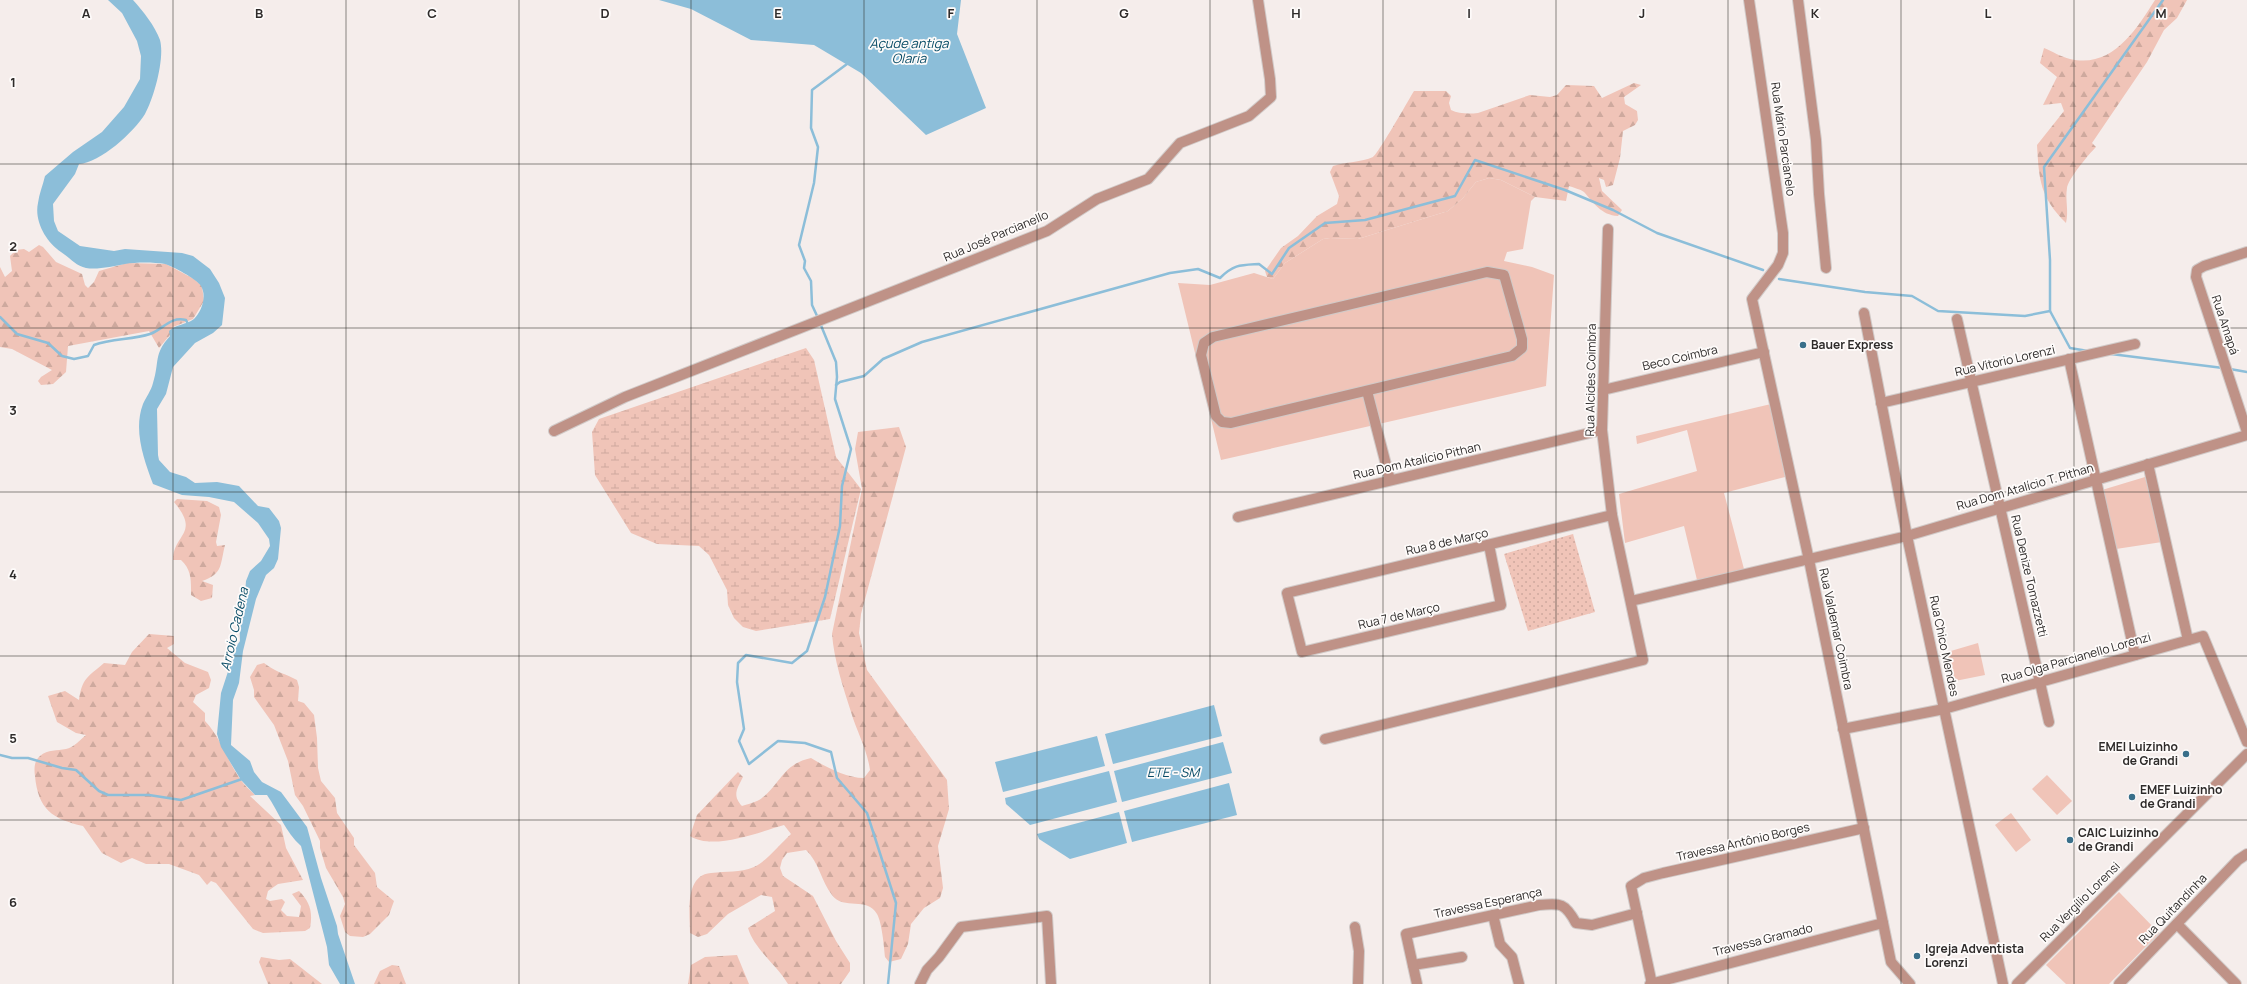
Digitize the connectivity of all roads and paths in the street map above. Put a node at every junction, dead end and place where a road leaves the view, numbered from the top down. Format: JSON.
{"nodes":[{"id":1,"x":1258,"y":0,"type":"edge"},
{"id":2,"x":1749,"y":0,"type":"edge"},
{"id":3,"x":1798,"y":0,"type":"edge"},
{"id":4,"x":1608,"y":229,"type":"dead end"},
{"id":5,"x":2247,"y":252,"type":"edge"},
{"id":6,"x":1826,"y":268,"type":"dead end"},
{"id":7,"x":1768,"y":278,"type":"joint"},
{"id":8,"x":1864,"y":313,"type":"dead end"},
{"id":9,"x":1957,"y":319,"type":"dead end"},
{"id":10,"x":2136,"y":344,"type":"dead end"},
{"id":11,"x":1764,"y":352,"type":"junction"},
{"id":12,"x":2069,"y":359,"type":"junction"},
{"id":13,"x":1972,"y":382,"type":"junction"},
{"id":14,"x":1603,"y":390,"type":"junction"},
{"id":15,"x":1367,"y":391,"type":"junction"},
{"id":16,"x":1881,"y":403,"type":"junction"},
{"id":17,"x":1602,"y":430,"type":"junction"},
{"id":18,"x":554,"y":431,"type":"dead end"},
{"id":19,"x":2247,"y":434,"type":"edge"},
{"id":20,"x":2148,"y":464,"type":"junction"},
{"id":21,"x":1390,"y":480,"type":"junction"},
{"id":22,"x":2096,"y":480,"type":"junction"},
{"id":23,"x":2000,"y":508,"type":"junction"},
{"id":24,"x":1612,"y":515,"type":"junction"},
{"id":25,"x":1238,"y":517,"type":"dead end"},
{"id":26,"x":1906,"y":536,"type":"junction"},
{"id":27,"x":1489,"y":545,"type":"junction"},
{"id":28,"x":1809,"y":560,"type":"junction"},
{"id":29,"x":1287,"y":593,"type":"joint"},
{"id":30,"x":1631,"y":601,"type":"junction"},
{"id":31,"x":2188,"y":640,"type":"junction"},
{"id":32,"x":2135,"y":655,"type":"junction"},
{"id":33,"x":2040,"y":682,"type":"junction"},
{"id":34,"x":1944,"y":709,"type":"junction"},
{"id":35,"x":2049,"y":722,"type":"dead end"},
{"id":36,"x":1843,"y":729,"type":"junction"},
{"id":37,"x":1325,"y":739,"type":"dead end"},
{"id":38,"x":2247,"y":742,"type":"edge"},
{"id":39,"x":2247,"y":754,"type":"edge"},
{"id":40,"x":1864,"y":828,"type":"junction"},
{"id":41,"x":2247,"y":854,"type":"edge"},
{"id":42,"x":1637,"y":913,"type":"junction"},
{"id":43,"x":1493,"y":915,"type":"junction"},
{"id":44,"x":1883,"y":923,"type":"junction"},
{"id":45,"x":2177,"y":924,"type":"junction"},
{"id":46,"x":1355,"y":927,"type":"dead end"},
{"id":47,"x":1462,"y":957,"type":"dead end"},
{"id":48,"x":1412,"y":965,"type":"junction"},
{"id":49,"x":920,"y":984,"type":"edge"},
{"id":50,"x":1051,"y":984,"type":"edge"},
{"id":51,"x":1358,"y":984,"type":"edge"},
{"id":52,"x":1417,"y":984,"type":"edge"},
{"id":53,"x":1519,"y":984,"type":"edge"},
{"id":54,"x":1651,"y":984,"type":"edge"},
{"id":55,"x":1910,"y":984,"type":"edge"},
{"id":56,"x":2003,"y":984,"type":"edge"},
{"id":57,"x":2016,"y":984,"type":"edge"},
{"id":58,"x":2119,"y":984,"type":"edge"},
{"id":59,"x":2236,"y":984,"type":"edge"}],
"edges":[{"from":1,"to":18,"type":"street","name":"Rua José Parcianello"},
{"from":2,"to":7,"type":"street","name":"Rua Mário Parcianelo"},
{"from":3,"to":6,"type":"street"},
{"from":4,"to":14,"type":"street","name":"Rua Alcides Coimbra"},
{"from":5,"to":19,"type":"street","name":"Rua Amapá"},
{"from":7,"to":11,"type":"street","name":"Rua Valdemar Coimbra"},
{"from":8,"to":16,"type":"street","name":"Rua Chico Mendes"},
{"from":9,"to":13,"type":"street","name":"Rua Denize Tomazzetti"},
{"from":10,"to":12,"type":"street","name":"Rua Vitorio Lorenzi"},
{"from":11,"to":14,"type":"street","name":"Beco Coimbra"},
{"from":11,"to":28,"type":"street","name":"Rua Valdemar Coimbra"},
{"from":12,"to":13,"type":"street","name":"Rua Vitorio Lorenzi"},
{"from":12,"to":22,"type":"street"},
{"from":13,"to":16,"type":"street","name":"Rua Vitorio Lorenzi"},
{"from":13,"to":23,"type":"street","name":"Rua Denize Tomazzetti"},
{"from":14,"to":17,"type":"street","name":"Rua Alcides Coimbra"},
{"from":15,"to":15,"type":"street"},
{"from":15,"to":21,"type":"street"},
{"from":16,"to":26,"type":"street","name":"Rua Chico Mendes"},
{"from":17,"to":21,"type":"street","name":"Rua Dom Atalício Pithan"},
{"from":17,"to":24,"type":"street","name":"Rua Alcides Coimbra"},
{"from":19,"to":20,"type":"street","name":"Rua Dom Atalício T. Pithan"},
{"from":20,"to":22,"type":"street","name":"Rua Dom Atalício T. Pithan"},
{"from":20,"to":31,"type":"street"},
{"from":21,"to":25,"type":"street","name":"Rua Dom Atalício Pithan"},
{"from":22,"to":23,"type":"street","name":"Rua Dom Atalício T. Pithan"},
{"from":22,"to":32,"type":"street"},
{"from":23,"to":26,"type":"street","name":"Rua Dom Atalício T. Pithan"},
{"from":23,"to":33,"type":"street","name":"Rua Denize Tomazzetti"},
{"from":24,"to":27,"type":"street","name":"Rua 8 de Março"},
{"from":24,"to":30,"type":"street","name":"Rua Alcides Coimbra"},
{"from":26,"to":28,"type":"street","name":"Rua Dom Atalício T. Pithan"},
{"from":26,"to":34,"type":"street","name":"Rua Chico Mendes"},
{"from":27,"to":29,"type":"street","name":"Rua 8 de Março"},
{"from":27,"to":29,"type":"street","name":"Rua 7 de Março"},
{"from":28,"to":30,"type":"street","name":"Rua Dom Atalício T. Pithan"},
{"from":28,"to":36,"type":"street","name":"Rua Valdemar Coimbra"},
{"from":30,"to":37,"type":"street","name":"Rua Alcides Coimbra"},
{"from":31,"to":32,"type":"street","name":"Rua Olga Parcianello Lorenzi"},
{"from":31,"to":38,"type":"street","name":"Rua Olga Parcianello Lorenzi"},
{"from":32,"to":33,"type":"street","name":"Rua Olga Parcianello Lorenzi"},
{"from":33,"to":34,"type":"street","name":"Rua Olga Parcianello Lorenzi"},
{"from":33,"to":35,"type":"street","name":"Rua Denize Tomazzetti"},
{"from":34,"to":36,"type":"street","name":"Rua Olga Parcianello Lorenzi"},
{"from":34,"to":56,"type":"street","name":"Rua Chico Mendes"},
{"from":36,"to":40,"type":"street","name":"Rua Valdemar Coimbra"},
{"from":39,"to":57,"type":"street","name":"Rua Vergílio Lorensi"},
{"from":40,"to":42,"type":"street","name":"Travessa Antônio Borges"},
{"from":40,"to":44,"type":"street","name":"Rua Valdemar Coimbra"},
{"from":41,"to":45,"type":"street","name":"Rua Quitandinha"},
{"from":42,"to":43,"type":"street","name":"Travessa Esperança"},
{"from":42,"to":54,"type":"street"},
{"from":43,"to":48,"type":"street","name":"Travessa Esperança"},
{"from":43,"to":53,"type":"street"},
{"from":44,"to":54,"type":"street","name":"Travessa Gramado"},
{"from":44,"to":55,"type":"street","name":"Rua Valdemar Coimbra"},
{"from":45,"to":58,"type":"street","name":"Rua Quitandinha"},
{"from":45,"to":59,"type":"street"},
{"from":46,"to":51,"type":"street"},
{"from":47,"to":48,"type":"street"},
{"from":48,"to":52,"type":"street"},
{"from":49,"to":50,"type":"street"}]}
